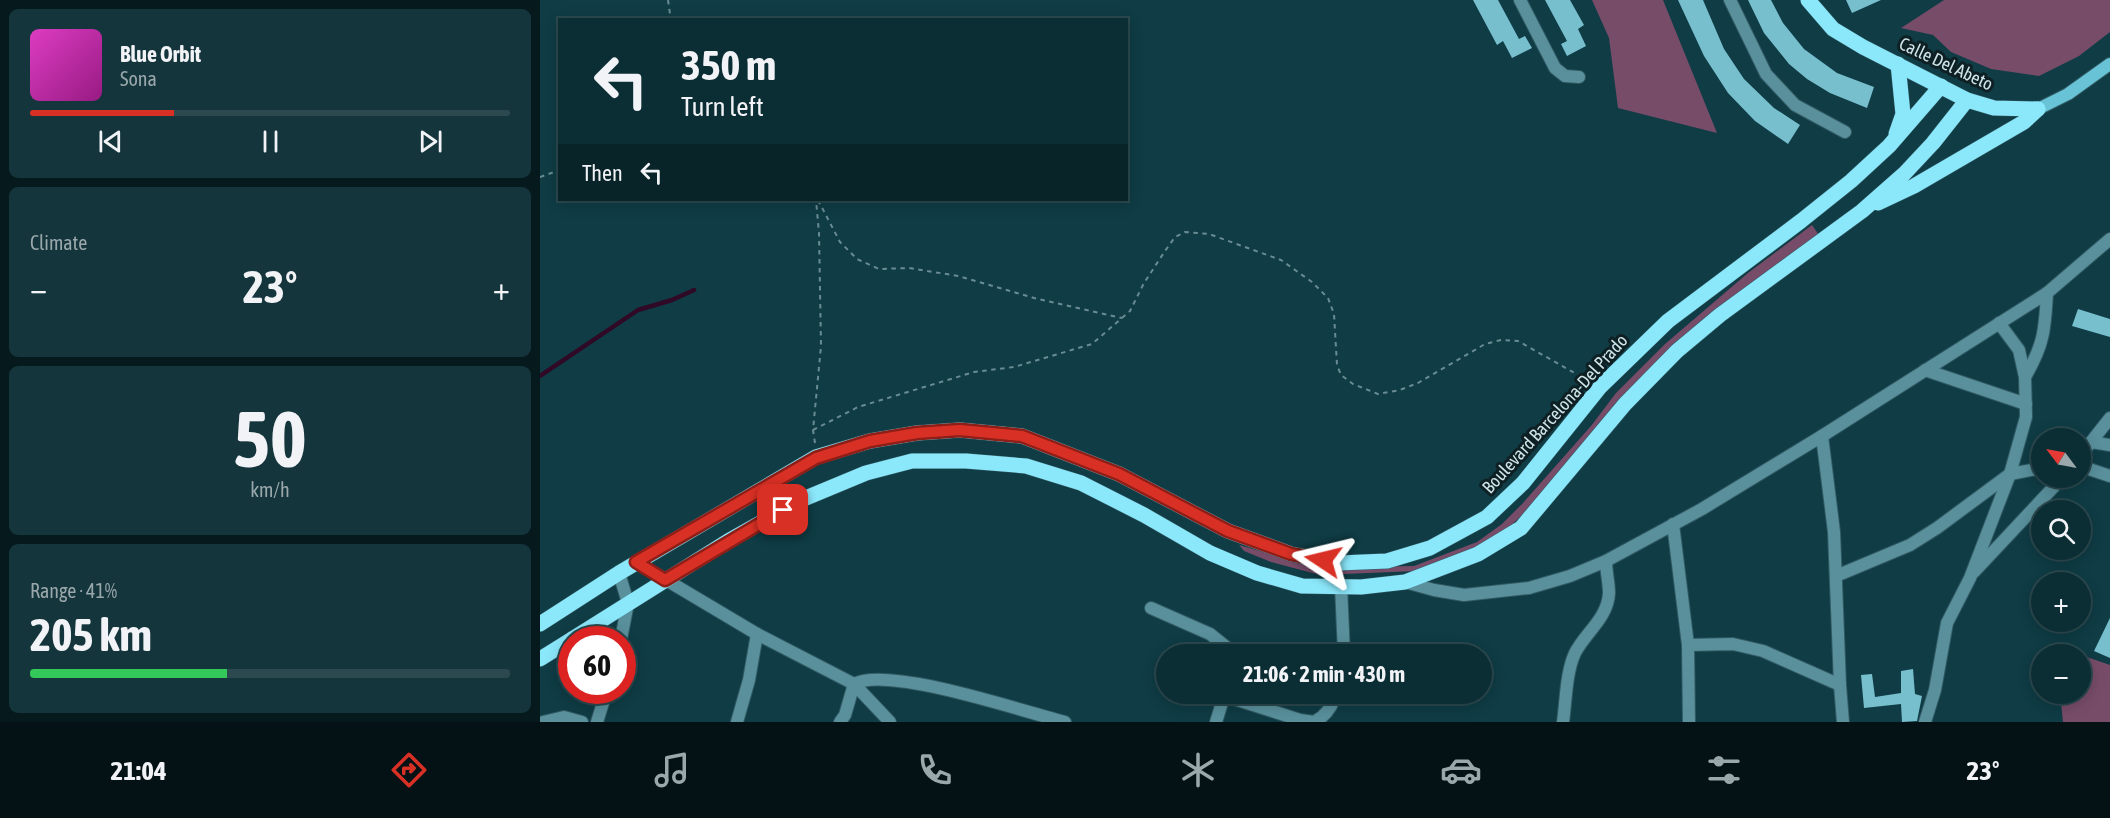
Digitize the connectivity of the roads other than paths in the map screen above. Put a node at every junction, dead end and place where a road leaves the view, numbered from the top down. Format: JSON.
{"nodes":[{"id":1,"x":1520,"y":0,"type":"edge"},
{"id":2,"x":1730,"y":0,"type":"edge"},
{"id":3,"x":1808,"y":0,"type":"edge"},
{"id":4,"x":1898,"y":64,"type":"junction"},
{"id":5,"x":2110,"y":64,"type":"edge"},
{"id":6,"x":1579,"y":77,"type":"dead end"},
{"id":7,"x":1941,"y":86,"type":"junction"},
{"id":8,"x":1966,"y":100,"type":"junction"},
{"id":9,"x":2038,"y":109,"type":"junction"},
{"id":10,"x":1845,"y":132,"type":"dead end"},
{"id":11,"x":1889,"y":146,"type":"junction"},
{"id":12,"x":1862,"y":211,"type":"junction"},
{"id":13,"x":2110,"y":239,"type":"edge"},
{"id":14,"x":2047,"y":293,"type":"junction"},
{"id":15,"x":1999,"y":323,"type":"junction"},
{"id":16,"x":1925,"y":370,"type":"junction"},
{"id":17,"x":2025,"y":377,"type":"junction"},
{"id":18,"x":2026,"y":404,"type":"junction"},
{"id":19,"x":2110,"y":418,"type":"edge"},
{"id":20,"x":1822,"y":436,"type":"junction"},
{"id":21,"x":2091,"y":442,"type":"joint"},
{"id":22,"x":2110,"y":445,"type":"edge"},
{"id":23,"x":2031,"y":470,"type":"edge"},
{"id":24,"x":2091,"y":470,"type":"edge"},
{"id":25,"x":2010,"y":474,"type":"junction"},
{"id":26,"x":2110,"y":476,"type":"edge"},
{"id":27,"x":2053,"y":488,"type":"edge"},
{"id":28,"x":1673,"y":524,"type":"junction"},
{"id":29,"x":1228,"y":531,"type":"junction"},
{"id":30,"x":1210,"y":553,"type":"junction"},
{"id":31,"x":1606,"y":561,"type":"junction"},
{"id":32,"x":636,"y":562,"type":"junction"},
{"id":33,"x":619,"y":573,"type":"junction"},
{"id":34,"x":1836,"y":576,"type":"junction"},
{"id":35,"x":1970,"y":578,"type":"junction"},
{"id":36,"x":665,"y":580,"type":"junction"},
{"id":37,"x":1405,"y":582,"type":"junction"},
{"id":38,"x":1341,"y":586,"type":"junction"},
{"id":39,"x":627,"y":603,"type":"junction"},
{"id":40,"x":1151,"y":608,"type":"dead end"},
{"id":41,"x":540,"y":624,"type":"edge"},
{"id":42,"x":592,"y":626,"type":"edge"},
{"id":43,"x":623,"y":626,"type":"edge"},
{"id":44,"x":757,"y":634,"type":"junction"},
{"id":45,"x":1222,"y":644,"type":"edge"},
{"id":46,"x":1344,"y":644,"type":"edge"},
{"id":47,"x":1688,"y":645,"type":"junction"},
{"id":48,"x":558,"y":648,"type":"edge"},
{"id":49,"x":540,"y":659,"type":"edge"},
{"id":50,"x":855,"y":684,"type":"junction"},
{"id":51,"x":1840,"y":685,"type":"junction"},
{"id":52,"x":602,"y":704,"type":"edge"},
{"id":53,"x":1222,"y":704,"type":"edge"},
{"id":54,"x":1252,"y":704,"type":"edge"},
{"id":55,"x":1332,"y":704,"type":"edge"},
{"id":56,"x":600,"y":709,"type":"junction"},
{"id":57,"x":884,"y":719,"type":"edge"},
{"id":58,"x":543,"y":722,"type":"edge"},
{"id":59,"x":582,"y":722,"type":"edge"},
{"id":60,"x":597,"y":722,"type":"edge"},
{"id":61,"x":737,"y":722,"type":"edge"},
{"id":62,"x":840,"y":722,"type":"edge"},
{"id":63,"x":1062,"y":722,"type":"edge"},
{"id":64,"x":1216,"y":722,"type":"edge"},
{"id":65,"x":1563,"y":722,"type":"edge"},
{"id":66,"x":1689,"y":722,"type":"edge"},
{"id":67,"x":1844,"y":722,"type":"edge"},
{"id":68,"x":1925,"y":722,"type":"edge"}],
"edges":[{"from":1,"to":6,"type":"street"},
{"from":2,"to":10,"type":"street"},
{"from":3,"to":4,"type":"main road","name":"Calle Del Abeto"},
{"from":4,"to":7,"type":"main road","name":"Calle Del Abeto"},
{"from":4,"to":11,"type":"main road"},
{"from":5,"to":9,"type":"main road","name":"Calle Del Abeto"},
{"from":7,"to":8,"type":"main road","name":"Calle Del Abeto"},
{"from":7,"to":11,"type":"main road","name":"Boulevard Barcelona-Del Prado"},
{"from":8,"to":9,"type":"main road","name":"Calle Del Abeto"},
{"from":8,"to":12,"type":"main road"},
{"from":9,"to":12,"type":"main road"},
{"from":11,"to":29,"type":"main road","name":"Boulevard Barcelona-Del Prado"},
{"from":12,"to":37,"type":"main road"},
{"from":13,"to":14,"type":"street"},
{"from":14,"to":15,"type":"street"},
{"from":14,"to":17,"type":"street"},
{"from":15,"to":16,"type":"street"},
{"from":15,"to":17,"type":"street"},
{"from":16,"to":18,"type":"street"},
{"from":16,"to":20,"type":"street"},
{"from":17,"to":18,"type":"street"},
{"from":18,"to":25,"type":"street"},
{"from":19,"to":21,"type":"street"},
{"from":20,"to":28,"type":"street"},
{"from":20,"to":34,"type":"street"},
{"from":21,"to":22,"type":"street"},
{"from":23,"to":25,"type":"street"},
{"from":24,"to":26,"type":"street"},
{"from":25,"to":34,"type":"street"},
{"from":25,"to":35,"type":"street"},
{"from":27,"to":35,"type":"street"},
{"from":28,"to":31,"type":"street"},
{"from":28,"to":47,"type":"street"},
{"from":29,"to":30,"type":"main road"},
{"from":29,"to":32,"type":"main road","name":"Boulevard Barcelona-Del Prado"},
{"from":30,"to":36,"type":"main road"},
{"from":30,"to":38,"type":"main road"},
{"from":31,"to":37,"type":"street"},
{"from":31,"to":65,"type":"street"},
{"from":32,"to":33,"type":"main road","name":"Boulevard Barcelona-Del Prado"},
{"from":32,"to":36,"type":"street"},
{"from":33,"to":39,"type":"street"},
{"from":33,"to":41,"type":"main road","name":"Boulevard Barcelona-Del Prado"},
{"from":34,"to":51,"type":"street"},
{"from":35,"to":68,"type":"street"},
{"from":36,"to":39,"type":"main road"},
{"from":36,"to":44,"type":"street"},
{"from":37,"to":38,"type":"main road"},
{"from":38,"to":46,"type":"street"},
{"from":39,"to":42,"type":"main road"},
{"from":39,"to":43,"type":"street"},
{"from":40,"to":45,"type":"street"},
{"from":44,"to":50,"type":"street"},
{"from":44,"to":61,"type":"street"},
{"from":47,"to":51,"type":"street"},
{"from":47,"to":66,"type":"street"},
{"from":48,"to":49,"type":"main road"},
{"from":50,"to":57,"type":"street"},
{"from":50,"to":62,"type":"street"},
{"from":50,"to":63,"type":"street"},
{"from":51,"to":67,"type":"street"},
{"from":52,"to":56,"type":"street"},
{"from":53,"to":64,"type":"street"},
{"from":54,"to":55,"type":"street"},
{"from":56,"to":59,"type":"street"},
{"from":56,"to":60,"type":"street"},
{"from":58,"to":59,"type":"street"}]}
